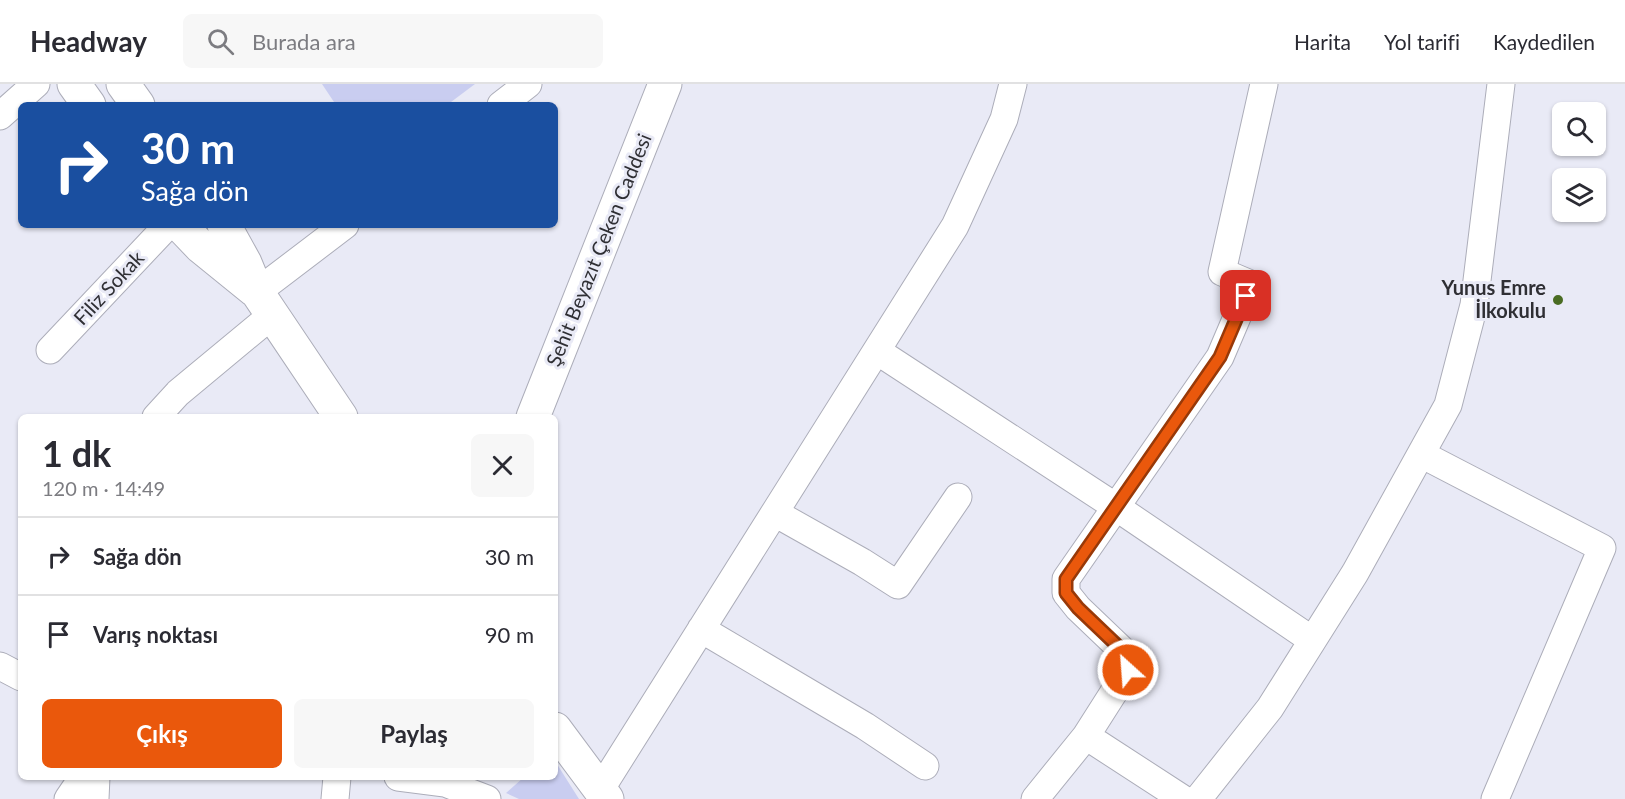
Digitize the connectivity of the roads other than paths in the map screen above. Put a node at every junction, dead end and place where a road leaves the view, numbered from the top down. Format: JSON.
{"nodes":[{"id":1,"x":36,"y":84,"type":"edge"},
{"id":2,"x":74,"y":84,"type":"edge"},
{"id":3,"x":123,"y":84,"type":"edge"},
{"id":4,"x":528,"y":84,"type":"edge"},
{"id":5,"x":665,"y":84,"type":"edge"},
{"id":6,"x":1013,"y":84,"type":"edge"},
{"id":7,"x":1264,"y":84,"type":"edge"},
{"id":8,"x":1501,"y":84,"type":"edge"},
{"id":9,"x":87,"y":102,"type":"edge"},
{"id":10,"x":136,"y":102,"type":"edge"},
{"id":11,"x":505,"y":102,"type":"edge"},
{"id":12,"x":0,"y":116,"type":"edge"},
{"id":13,"x":165,"y":228,"type":"edge"},
{"id":14,"x":183,"y":228,"type":"edge"},
{"id":15,"x":226,"y":228,"type":"edge"},
{"id":16,"x":342,"y":228,"type":"edge"},
{"id":17,"x":265,"y":304,"type":"junction"},
{"id":18,"x":50,"y":350,"type":"dead end"},
{"id":19,"x":877,"y":351,"type":"junction"},
{"id":20,"x":159,"y":414,"type":"edge"},
{"id":21,"x":339,"y":414,"type":"edge"},
{"id":22,"x":534,"y":414,"type":"edge"},
{"id":23,"x":1421,"y":454,"type":"junction"},
{"id":24,"x":958,"y":498,"type":"dead end"},
{"id":25,"x":1116,"y":507,"type":"junction"},
{"id":26,"x":775,"y":513,"type":"junction"},
{"id":27,"x":701,"y":629,"type":"junction"},
{"id":28,"x":1312,"y":640,"type":"junction"},
{"id":29,"x":0,"y":666,"type":"edge"},
{"id":30,"x":18,"y":675,"type":"edge"},
{"id":31,"x":558,"y":733,"type":"edge"},
{"id":32,"x":1086,"y":736,"type":"junction"},
{"id":33,"x":924,"y":766,"type":"dead end"},
{"id":34,"x":81,"y":780,"type":"edge"},
{"id":35,"x":96,"y":780,"type":"edge"},
{"id":36,"x":337,"y":780,"type":"edge"},
{"id":37,"x":416,"y":780,"type":"edge"},
{"id":38,"x":451,"y":786,"type":"edge"},
{"id":39,"x":604,"y":794,"type":"edge"},
{"id":40,"x":68,"y":799,"type":"edge"},
{"id":41,"x":95,"y":799,"type":"edge"},
{"id":42,"x":335,"y":799,"type":"edge"},
{"id":43,"x":487,"y":799,"type":"edge"},
{"id":44,"x":1035,"y":799,"type":"edge"},
{"id":45,"x":1183,"y":799,"type":"edge"},
{"id":46,"x":1198,"y":799,"type":"edge"},
{"id":47,"x":1495,"y":799,"type":"edge"}],
"edges":[{"from":1,"to":12,"type":"street"},
{"from":2,"to":9,"type":"main road"},
{"from":3,"to":10,"type":"main road"},
{"from":4,"to":11,"type":"street"},
{"from":5,"to":22,"type":"main road","name":"Şehit Beyazıt Çeken Caddesi"},
{"from":6,"to":19,"type":"street"},
{"from":7,"to":25,"type":"street"},
{"from":8,"to":23,"type":"street"},
{"from":13,"to":18,"type":"street","name":"Filiz Sokak"},
{"from":14,"to":17,"type":"main road"},
{"from":15,"to":17,"type":"main road"},
{"from":16,"to":17,"type":"street"},
{"from":17,"to":20,"type":"street"},
{"from":17,"to":21,"type":"main road"},
{"from":19,"to":25,"type":"street"},
{"from":19,"to":26,"type":"street"},
{"from":23,"to":28,"type":"street"},
{"from":23,"to":47,"type":"street"},
{"from":24,"to":26,"type":"street"},
{"from":25,"to":28,"type":"street"},
{"from":25,"to":32,"type":"street"},
{"from":26,"to":27,"type":"street"},
{"from":27,"to":33,"type":"street"},
{"from":27,"to":39,"type":"street"},
{"from":28,"to":46,"type":"street"},
{"from":29,"to":30,"type":"street"},
{"from":31,"to":39,"type":"main road"},
{"from":32,"to":44,"type":"street"},
{"from":32,"to":45,"type":"street"},
{"from":34,"to":40,"type":"street"},
{"from":35,"to":41,"type":"street"},
{"from":36,"to":42,"type":"street"},
{"from":37,"to":38,"type":"street"},
{"from":38,"to":43,"type":"street"}]}
